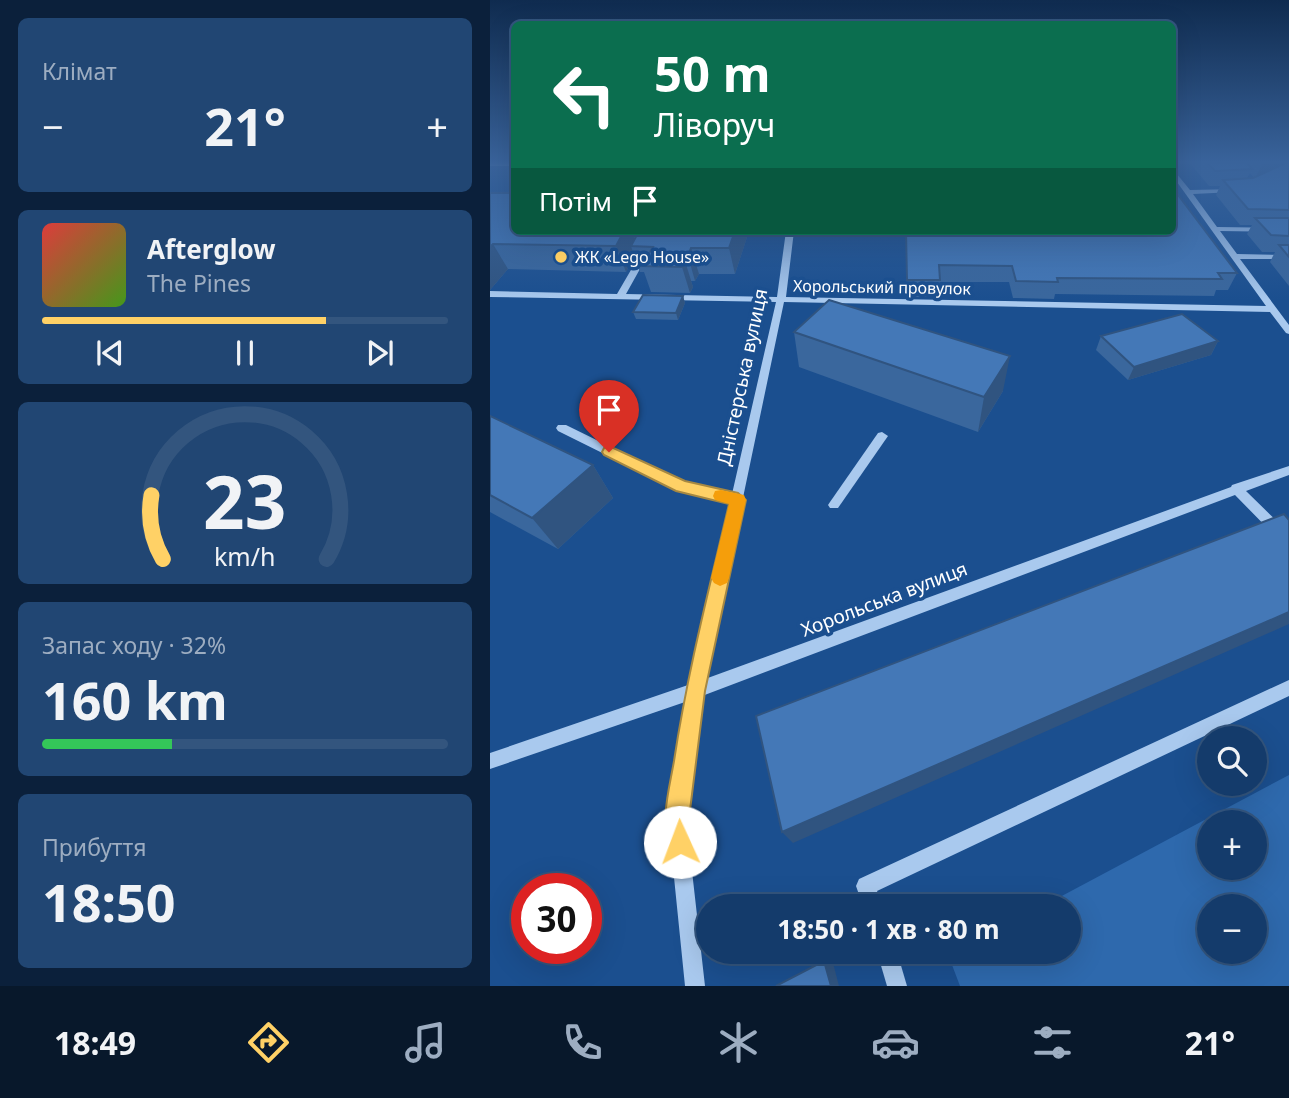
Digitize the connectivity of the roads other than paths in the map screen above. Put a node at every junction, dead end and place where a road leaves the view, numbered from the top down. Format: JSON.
{"nodes":[{"id":1,"x":1200,"y":208,"type":"edge"},
{"id":2,"x":1215,"y":229,"type":"junction"},
{"id":3,"x":1289,"y":230,"type":"edge"},
{"id":4,"x":789,"y":235,"type":"edge"},
{"id":5,"x":643,"y":243,"type":"edge"},
{"id":6,"x":1235,"y":256,"type":"junction"},
{"id":7,"x":1289,"y":257,"type":"edge"},
{"id":8,"x":490,"y":294,"type":"edge"},
{"id":9,"x":620,"y":297,"type":"junction"},
{"id":10,"x":781,"y":298,"type":"junction"},
{"id":11,"x":1273,"y":309,"type":"junction"},
{"id":12,"x":1289,"y":331,"type":"edge"},
{"id":13,"x":562,"y":428,"type":"dead end"},
{"id":14,"x":882,"y":436,"type":"dead end"},
{"id":15,"x":1289,"y":470,"type":"edge"},
{"id":16,"x":1236,"y":488,"type":"junction"},
{"id":17,"x":738,"y":500,"type":"junction"},
{"id":18,"x":834,"y":505,"type":"dead end"},
{"id":19,"x":1289,"y":541,"type":"edge"},
{"id":20,"x":1289,"y":688,"type":"edge"},
{"id":21,"x":695,"y":691,"type":"junction"},
{"id":22,"x":490,"y":761,"type":"edge"},
{"id":23,"x":869,"y":894,"type":"edge"},
{"id":24,"x":891,"y":964,"type":"edge"},
{"id":25,"x":695,"y":986,"type":"edge"},
{"id":26,"x":897,"y":986,"type":"edge"}],
"edges":[{"from":1,"to":2,"type":"street"},
{"from":2,"to":3,"type":"street"},
{"from":2,"to":6,"type":"street"},
{"from":4,"to":10,"type":"street","name":"Дністерська вулиця"},
{"from":5,"to":9,"type":"lane"},
{"from":6,"to":7,"type":"street"},
{"from":6,"to":11,"type":"street"},
{"from":8,"to":9,"type":"street","name":"Хорольський провулок"},
{"from":9,"to":10,"type":"street","name":"Хорольський провулок"},
{"from":10,"to":11,"type":"street","name":"Хорольський провулок"},
{"from":10,"to":17,"type":"street","name":"Дністерська вулиця"},
{"from":11,"to":12,"type":"street"},
{"from":13,"to":17,"type":"lane"},
{"from":14,"to":18,"type":"street"},
{"from":15,"to":16,"type":"street","name":"Хорольська вулиця"},
{"from":16,"to":19,"type":"street"},
{"from":16,"to":21,"type":"street","name":"Хорольська вулиця"},
{"from":17,"to":21,"type":"street","name":"Дністерська вулиця"},
{"from":20,"to":23,"type":"street"},
{"from":21,"to":22,"type":"street","name":"Хорольська вулиця"},
{"from":21,"to":25,"type":"street","name":"Дністерська вулиця"},
{"from":24,"to":26,"type":"street"}]}
